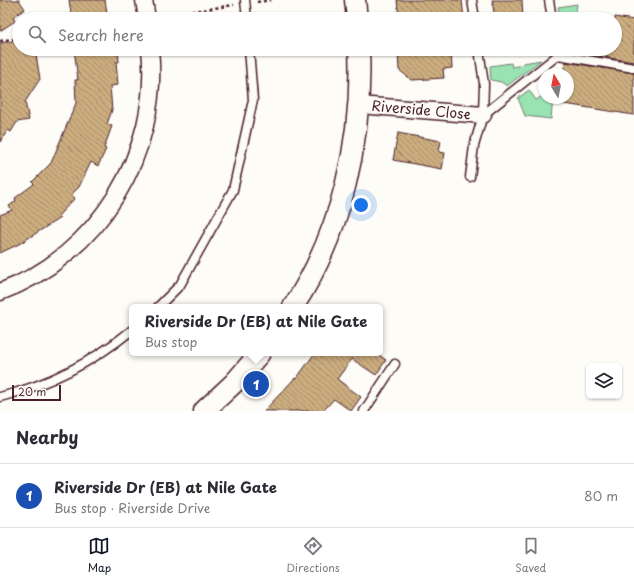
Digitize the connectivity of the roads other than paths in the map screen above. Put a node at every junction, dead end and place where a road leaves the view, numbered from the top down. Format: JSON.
{"nodes":[{"id":1,"x":144,"y":0,"type":"edge"},
{"id":2,"x":355,"y":0,"type":"edge"},
{"id":3,"x":472,"y":0,"type":"edge"},
{"id":4,"x":549,"y":0,"type":"edge"},
{"id":5,"x":245,"y":2,"type":"edge"},
{"id":6,"x":149,"y":12,"type":"edge"},
{"id":7,"x":246,"y":12,"type":"edge"},
{"id":8,"x":356,"y":12,"type":"edge"},
{"id":9,"x":474,"y":12,"type":"edge"},
{"id":10,"x":551,"y":12,"type":"edge"},
{"id":11,"x":151,"y":56,"type":"edge"},
{"id":12,"x":249,"y":56,"type":"edge"},
{"id":13,"x":359,"y":56,"type":"edge"},
{"id":14,"x":480,"y":56,"type":"edge"},
{"id":15,"x":552,"y":56,"type":"edge"},
{"id":16,"x":576,"y":56,"type":"edge"},
{"id":17,"x":634,"y":68,"type":"edge"},
{"id":18,"x":359,"y":105,"type":"junction"},
{"id":19,"x":482,"y":114,"type":"junction"},
{"id":20,"x":470,"y":178,"type":"dead end"},
{"id":21,"x":0,"y":292,"type":"edge"},
{"id":22,"x":161,"y":304,"type":"edge"},
{"id":23,"x":295,"y":304,"type":"edge"},
{"id":24,"x":129,"y":332,"type":"edge"},
{"id":25,"x":257,"y":356,"type":"edge"},
{"id":26,"x":395,"y":364,"type":"dead end"},
{"id":27,"x":0,"y":397,"type":"edge"},
{"id":28,"x":204,"y":411,"type":"edge"},
{"id":29,"x":364,"y":411,"type":"edge"}],
"edges":[{"from":1,"to":6,"type":"street"},
{"from":2,"to":8,"type":"street"},
{"from":3,"to":9,"type":"lane"},
{"from":4,"to":10,"type":"lane"},
{"from":5,"to":7,"type":"lane"},
{"from":11,"to":21,"type":"street"},
{"from":12,"to":22,"type":"lane"},
{"from":13,"to":18,"type":"street"},
{"from":14,"to":19,"type":"lane"},
{"from":15,"to":19,"type":"lane"},
{"from":16,"to":17,"type":"lane"},
{"from":18,"to":19,"type":"street","name":"Riverside Close"},
{"from":18,"to":23,"type":"street"},
{"from":19,"to":20,"type":"lane"},
{"from":24,"to":27,"type":"lane"},
{"from":25,"to":28,"type":"street"},
{"from":26,"to":29,"type":"lane"}]}
